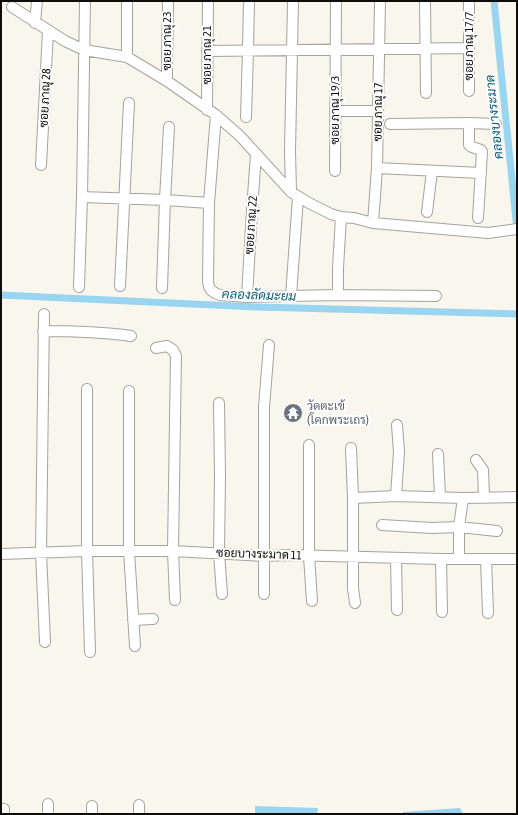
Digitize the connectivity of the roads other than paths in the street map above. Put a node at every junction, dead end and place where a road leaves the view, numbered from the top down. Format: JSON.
{"nodes":[{"id":1,"x":37,"y":1,"type":"edge"},
{"id":2,"x":85,"y":1,"type":"edge"},
{"id":3,"x":127,"y":1,"type":"edge"},
{"id":4,"x":168,"y":1,"type":"edge"},
{"id":5,"x":208,"y":1,"type":"edge"},
{"id":6,"x":249,"y":1,"type":"edge"},
{"id":7,"x":292,"y":1,"type":"edge"},
{"id":8,"x":336,"y":1,"type":"edge"},
{"id":9,"x":380,"y":1,"type":"edge"},
{"id":10,"x":425,"y":1,"type":"edge"},
{"id":11,"x":470,"y":1,"type":"edge"},
{"id":12,"x":12,"y":7,"type":"dead end"},
{"id":13,"x":35,"y":22,"type":"junction"},
{"id":14,"x":48,"y":31,"type":"junction"},
{"id":15,"x":470,"y":48,"type":"junction"},
{"id":16,"x":335,"y":49,"type":"junction"},
{"id":17,"x":379,"y":49,"type":"junction"},
{"id":18,"x":425,"y":49,"type":"junction"},
{"id":19,"x":84,"y":50,"type":"junction"},
{"id":20,"x":248,"y":50,"type":"junction"},
{"id":21,"x":292,"y":50,"type":"junction"},
{"id":22,"x":207,"y":51,"type":"junction"},
{"id":23,"x":127,"y":57,"type":"junction"},
{"id":24,"x":167,"y":81,"type":"junction"},
{"id":25,"x":469,"y":91,"type":"dead end"},
{"id":26,"x":426,"y":93,"type":"dead end"},
{"id":27,"x":129,"y":103,"type":"dead end"},
{"id":28,"x":335,"y":111,"type":"junction"},
{"id":29,"x":378,"y":111,"type":"junction"},
{"id":30,"x":212,"y":112,"type":"junction"},
{"id":31,"x":246,"y":117,"type":"dead end"},
{"id":32,"x":469,"y":123,"type":"junction"},
{"id":33,"x":390,"y":124,"type":"dead end"},
{"id":34,"x":496,"y":124,"type":"dead end"},
{"id":35,"x":169,"y":126,"type":"dead end"},
{"id":36,"x":256,"y":154,"type":"junction"},
{"id":37,"x":41,"y":165,"type":"dead end"},
{"id":38,"x":377,"y":168,"type":"junction"},
{"id":39,"x":335,"y":171,"type":"dead end"},
{"id":40,"x":432,"y":171,"type":"junction"},
{"id":41,"x":481,"y":173,"type":"junction"},
{"id":42,"x":294,"y":194,"type":"junction"},
{"id":43,"x":82,"y":196,"type":"junction"},
{"id":44,"x":124,"y":199,"type":"junction"},
{"id":45,"x":165,"y":200,"type":"junction"},
{"id":46,"x":209,"y":203,"type":"junction"},
{"id":47,"x":427,"y":212,"type":"dead end"},
{"id":48,"x":341,"y":217,"type":"junction"},
{"id":49,"x":478,"y":218,"type":"dead end"},
{"id":50,"x":373,"y":224,"type":"junction"},
{"id":51,"x":517,"y":229,"type":"edge"},
{"id":52,"x":79,"y":286,"type":"dead end"},
{"id":53,"x":120,"y":286,"type":"dead end"},
{"id":54,"x":162,"y":288,"type":"dead end"},
{"id":55,"x":338,"y":295,"type":"junction"},
{"id":56,"x":291,"y":296,"type":"junction"},
{"id":57,"x":436,"y":296,"type":"dead end"},
{"id":58,"x":247,"y":297,"type":"junction"},
{"id":59,"x":44,"y":314,"type":"dead end"},
{"id":60,"x":43,"y":331,"type":"junction"},
{"id":61,"x":131,"y":336,"type":"dead end"},
{"id":62,"x":269,"y":344,"type":"dead end"},
{"id":63,"x":156,"y":348,"type":"dead end"},
{"id":64,"x":87,"y":389,"type":"dead end"},
{"id":65,"x":129,"y":390,"type":"dead end"},
{"id":66,"x":219,"y":403,"type":"dead end"},
{"id":67,"x":397,"y":425,"type":"dead end"},
{"id":68,"x":309,"y":445,"type":"dead end"},
{"id":69,"x":351,"y":448,"type":"dead end"},
{"id":70,"x":438,"y":454,"type":"dead end"},
{"id":71,"x":476,"y":460,"type":"dead end"},
{"id":72,"x":396,"y":496,"type":"junction"},
{"id":73,"x":440,"y":497,"type":"junction"},
{"id":74,"x":484,"y":497,"type":"junction"},
{"id":75,"x":517,"y":497,"type":"edge"},
{"id":76,"x":353,"y":498,"type":"junction"},
{"id":77,"x":463,"y":498,"type":"junction"},
{"id":78,"x":382,"y":525,"type":"dead end"},
{"id":79,"x":459,"y":527,"type":"junction"},
{"id":80,"x":496,"y":531,"type":"dead end"},
{"id":81,"x":87,"y":551,"type":"junction"},
{"id":82,"x":129,"y":551,"type":"junction"},
{"id":83,"x":173,"y":551,"type":"junction"},
{"id":84,"x":41,"y":553,"type":"junction"},
{"id":85,"x":219,"y":553,"type":"junction"},
{"id":86,"x":1,"y":554,"type":"edge"},
{"id":87,"x":264,"y":556,"type":"junction"},
{"id":88,"x":309,"y":556,"type":"junction"},
{"id":89,"x":353,"y":556,"type":"junction"},
{"id":90,"x":396,"y":558,"type":"junction"},
{"id":91,"x":442,"y":559,"type":"junction"},
{"id":92,"x":459,"y":559,"type":"junction"},
{"id":93,"x":486,"y":559,"type":"junction"},
{"id":94,"x":517,"y":559,"type":"edge"},
{"id":95,"x":222,"y":594,"type":"dead end"},
{"id":96,"x":264,"y":594,"type":"dead end"},
{"id":97,"x":175,"y":600,"type":"dead end"},
{"id":98,"x":312,"y":601,"type":"dead end"},
{"id":99,"x":355,"y":603,"type":"dead end"},
{"id":100,"x":397,"y":610,"type":"dead end"},
{"id":101,"x":442,"y":612,"type":"dead end"},
{"id":102,"x":488,"y":613,"type":"dead end"},
{"id":103,"x":153,"y":619,"type":"dead end"},
{"id":104,"x":133,"y":620,"type":"junction"},
{"id":105,"x":45,"y":642,"type":"dead end"},
{"id":106,"x":135,"y":646,"type":"dead end"},
{"id":107,"x":90,"y":652,"type":"dead end"}],
"edges":[{"from":1,"to":13,"type":"street"},
{"from":2,"to":19,"type":"street"},
{"from":3,"to":23,"type":"street"},
{"from":4,"to":24,"type":"street","name":"ซอย ภาณุ 23"},
{"from":5,"to":22,"type":"street","name":"ซอย ภาณุ 21"},
{"from":6,"to":20,"type":"street"},
{"from":7,"to":21,"type":"street"},
{"from":8,"to":16,"type":"street","name":"ซอย ภาณุ 19/3"},
{"from":9,"to":17,"type":"street","name":"ซอย ภาณุ 17"},
{"from":10,"to":18,"type":"street"},
{"from":11,"to":15,"type":"street","name":"ซอย ภาณุ 17/7"},
{"from":12,"to":13,"type":"street"},
{"from":13,"to":14,"type":"street"},
{"from":14,"to":19,"type":"street"},
{"from":14,"to":37,"type":"street","name":"ซอย ภาณุ 28"},
{"from":15,"to":18,"type":"street"},
{"from":15,"to":25,"type":"street","name":"ซอย ภาณุ 17/7"},
{"from":16,"to":17,"type":"street"},
{"from":16,"to":21,"type":"street"},
{"from":16,"to":28,"type":"street","name":"ซอย ภาณุ 19/3"},
{"from":17,"to":18,"type":"street"},
{"from":17,"to":29,"type":"street","name":"ซอย ภาณุ 17"},
{"from":18,"to":26,"type":"street"},
{"from":19,"to":23,"type":"street"},
{"from":19,"to":43,"type":"street"},
{"from":20,"to":21,"type":"street"},
{"from":20,"to":22,"type":"street"},
{"from":20,"to":31,"type":"street"},
{"from":21,"to":42,"type":"street"},
{"from":22,"to":30,"type":"street","name":"ซอย ภาณุ 21"},
{"from":23,"to":24,"type":"street"},
{"from":24,"to":30,"type":"street"},
{"from":27,"to":44,"type":"street"},
{"from":28,"to":29,"type":"street"},
{"from":28,"to":39,"type":"street","name":"ซอย ภาณุ 19/3"},
{"from":29,"to":38,"type":"street","name":"ซอย ภาณุ 17"},
{"from":30,"to":36,"type":"street"},
{"from":30,"to":46,"type":"street","name":"ซอย ภาณุ 21"},
{"from":32,"to":33,"type":"street"},
{"from":32,"to":34,"type":"street"},
{"from":32,"to":41,"type":"street"},
{"from":35,"to":45,"type":"street"},
{"from":36,"to":42,"type":"street"},
{"from":36,"to":58,"type":"street","name":"ซอย ภาณุ 22"},
{"from":38,"to":40,"type":"street"},
{"from":38,"to":50,"type":"street","name":"ซอย ภาณุ 17"},
{"from":40,"to":41,"type":"street"},
{"from":40,"to":47,"type":"street"},
{"from":41,"to":49,"type":"street"},
{"from":42,"to":48,"type":"street"},
{"from":42,"to":56,"type":"street"},
{"from":43,"to":44,"type":"street"},
{"from":43,"to":52,"type":"street"},
{"from":44,"to":45,"type":"street"},
{"from":44,"to":53,"type":"street"},
{"from":45,"to":46,"type":"street"},
{"from":45,"to":54,"type":"street"},
{"from":46,"to":58,"type":"street","name":"ซอย ภาณุ 21"},
{"from":48,"to":50,"type":"street"},
{"from":48,"to":55,"type":"street"},
{"from":50,"to":51,"type":"street"},
{"from":55,"to":56,"type":"street"},
{"from":55,"to":57,"type":"street"},
{"from":56,"to":58,"type":"street"},
{"from":59,"to":60,"type":"street"},
{"from":60,"to":61,"type":"street"},
{"from":60,"to":84,"type":"street"},
{"from":62,"to":87,"type":"street"},
{"from":63,"to":83,"type":"street"},
{"from":64,"to":81,"type":"street"},
{"from":65,"to":82,"type":"street"},
{"from":66,"to":85,"type":"street"},
{"from":67,"to":72,"type":"street"},
{"from":68,"to":88,"type":"street"},
{"from":69,"to":76,"type":"street"},
{"from":70,"to":73,"type":"street"},
{"from":71,"to":74,"type":"street"},
{"from":72,"to":73,"type":"street"},
{"from":72,"to":76,"type":"street"},
{"from":73,"to":77,"type":"street"},
{"from":74,"to":75,"type":"street"},
{"from":74,"to":77,"type":"street"},
{"from":76,"to":89,"type":"street"},
{"from":77,"to":79,"type":"street"},
{"from":78,"to":79,"type":"street"},
{"from":79,"to":80,"type":"street"},
{"from":79,"to":92,"type":"street"},
{"from":81,"to":82,"type":"street","name":"ซอยบางระมาด 11"},
{"from":81,"to":84,"type":"street","name":"ซอยบางระมาด 11"},
{"from":81,"to":107,"type":"street"},
{"from":82,"to":83,"type":"street","name":"ซอยบางระมาด 11"},
{"from":82,"to":104,"type":"street"},
{"from":83,"to":85,"type":"street","name":"ซอยบางระมาด 11"},
{"from":83,"to":97,"type":"street"},
{"from":84,"to":86,"type":"street","name":"ซอยบางระมาด 11"},
{"from":84,"to":105,"type":"street"},
{"from":85,"to":87,"type":"street","name":"ซอยบางระมาด 11"},
{"from":85,"to":95,"type":"street"},
{"from":87,"to":88,"type":"street","name":"ซอยบางระมาด 11"},
{"from":87,"to":96,"type":"street"},
{"from":88,"to":89,"type":"street","name":"ซอยบางระมาด 11"},
{"from":88,"to":98,"type":"street"},
{"from":89,"to":90,"type":"street","name":"ซอยบางระมาด 11"},
{"from":89,"to":99,"type":"street"},
{"from":90,"to":91,"type":"street","name":"ซอยบางระมาด 11"},
{"from":90,"to":100,"type":"street"},
{"from":91,"to":92,"type":"street","name":"ซอยบางระมาด 11"},
{"from":91,"to":101,"type":"street"},
{"from":92,"to":93,"type":"street","name":"ซอยบางระมาด 11"},
{"from":93,"to":94,"type":"street","name":"ซอยบางระมาด 11"},
{"from":93,"to":102,"type":"street"},
{"from":103,"to":104,"type":"street"},
{"from":104,"to":106,"type":"street"}]}
